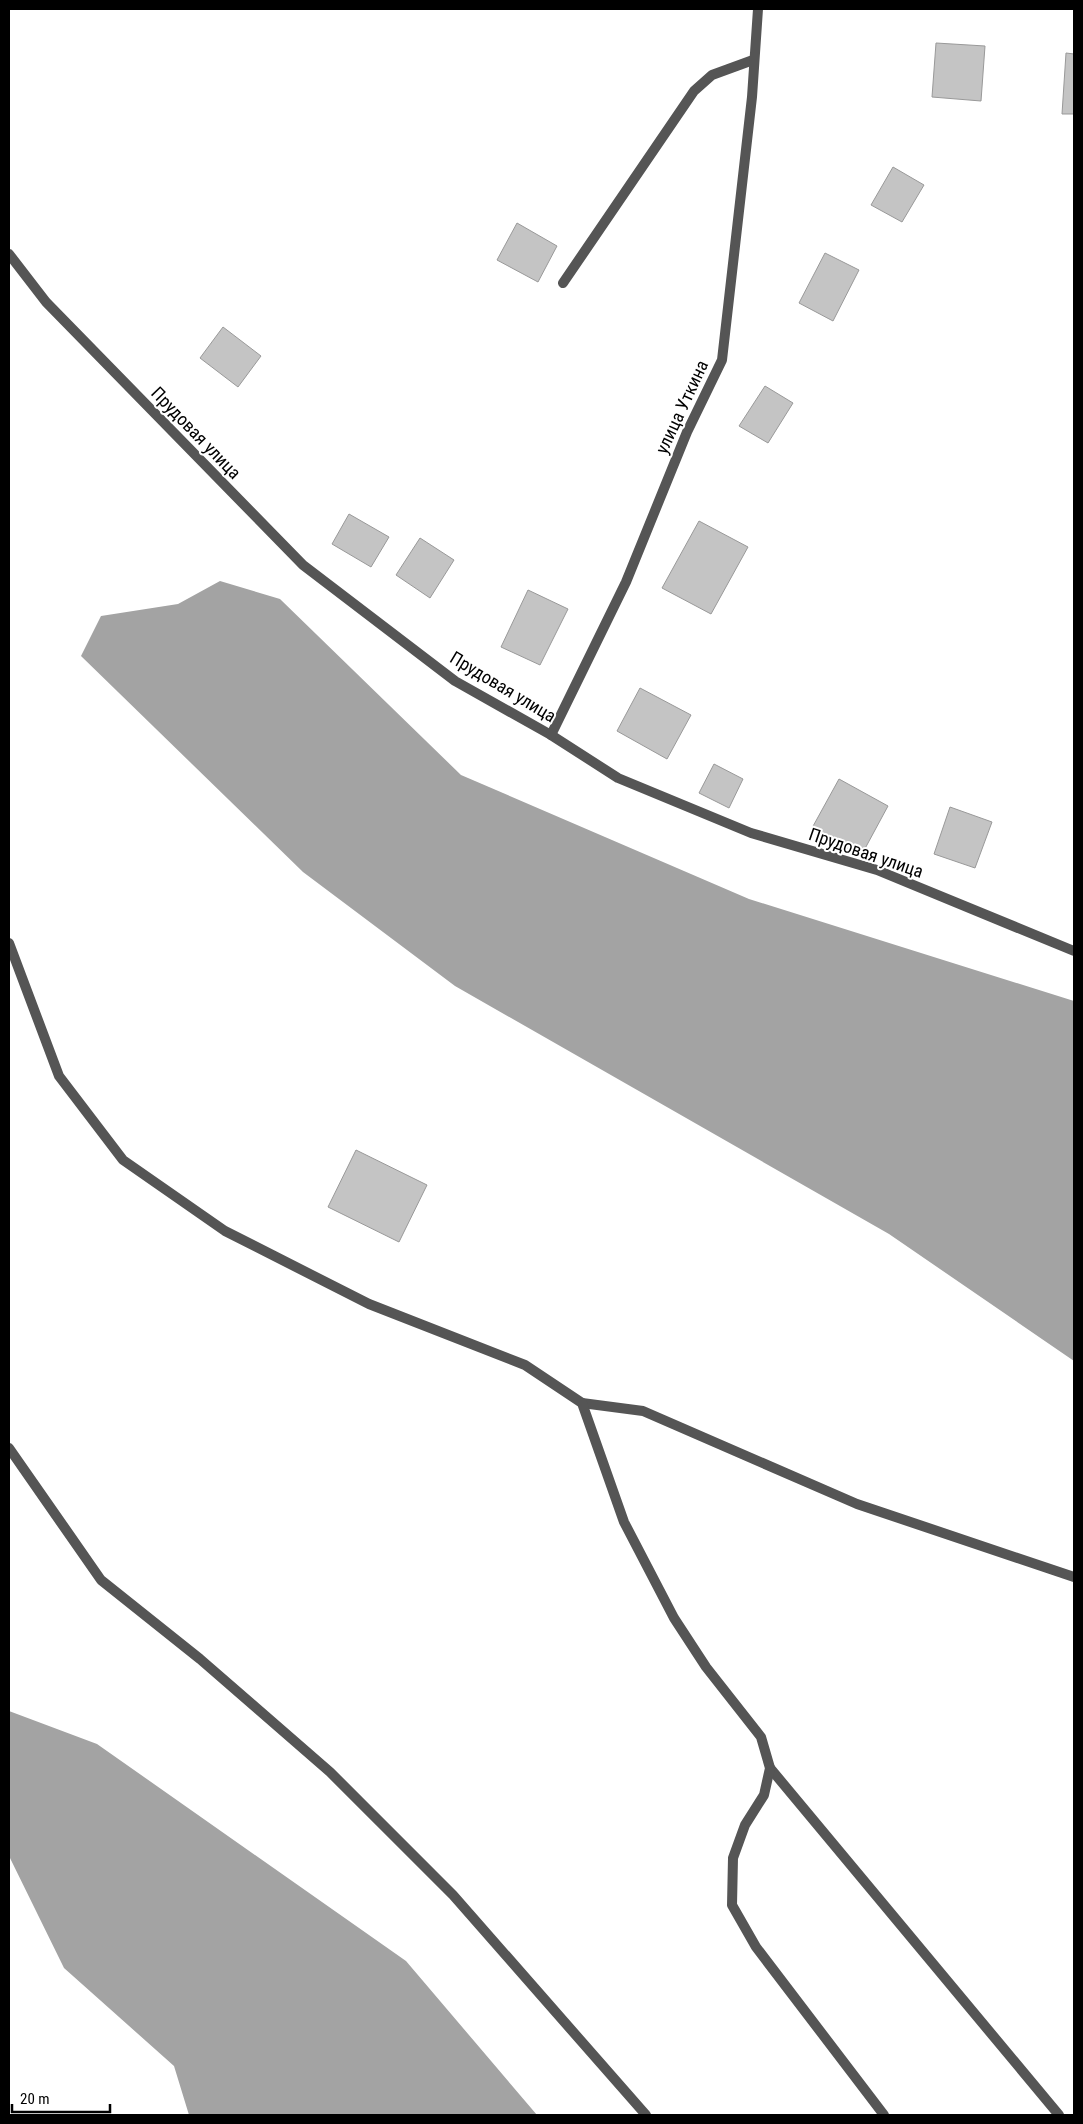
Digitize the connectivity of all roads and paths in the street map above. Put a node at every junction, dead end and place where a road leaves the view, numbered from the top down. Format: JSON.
{"nodes":[{"id":1,"x":758,"y":9,"type":"edge"},
{"id":2,"x":753,"y":60,"type":"junction"},
{"id":3,"x":9,"y":254,"type":"edge"},
{"id":4,"x":563,"y":282,"type":"dead end"},
{"id":5,"x":551,"y":735,"type":"junction"},
{"id":6,"x":9,"y":943,"type":"edge"},
{"id":7,"x":1074,"y":951,"type":"edge"},
{"id":8,"x":582,"y":1403,"type":"junction"},
{"id":9,"x":9,"y":1448,"type":"edge"},
{"id":10,"x":1074,"y":1577,"type":"edge"},
{"id":11,"x":770,"y":1768,"type":"junction"},
{"id":12,"x":646,"y":2115,"type":"edge"},
{"id":13,"x":884,"y":2115,"type":"edge"},
{"id":14,"x":1059,"y":2115,"type":"edge"}],
"edges":[{"from":1,"to":2,"type":"street","name":"улица Уткина"},
{"from":2,"to":4,"type":"street"},
{"from":2,"to":5,"type":"street","name":"улица Уткина"},
{"from":3,"to":5,"type":"street","name":"Прудовая улица"},
{"from":5,"to":7,"type":"street","name":"Прудовая улица"},
{"from":6,"to":8,"type":"street"},
{"from":8,"to":10,"type":"street"},
{"from":8,"to":11,"type":"street"},
{"from":9,"to":12,"type":"street"},
{"from":11,"to":13,"type":"street"},
{"from":11,"to":14,"type":"street"}]}
